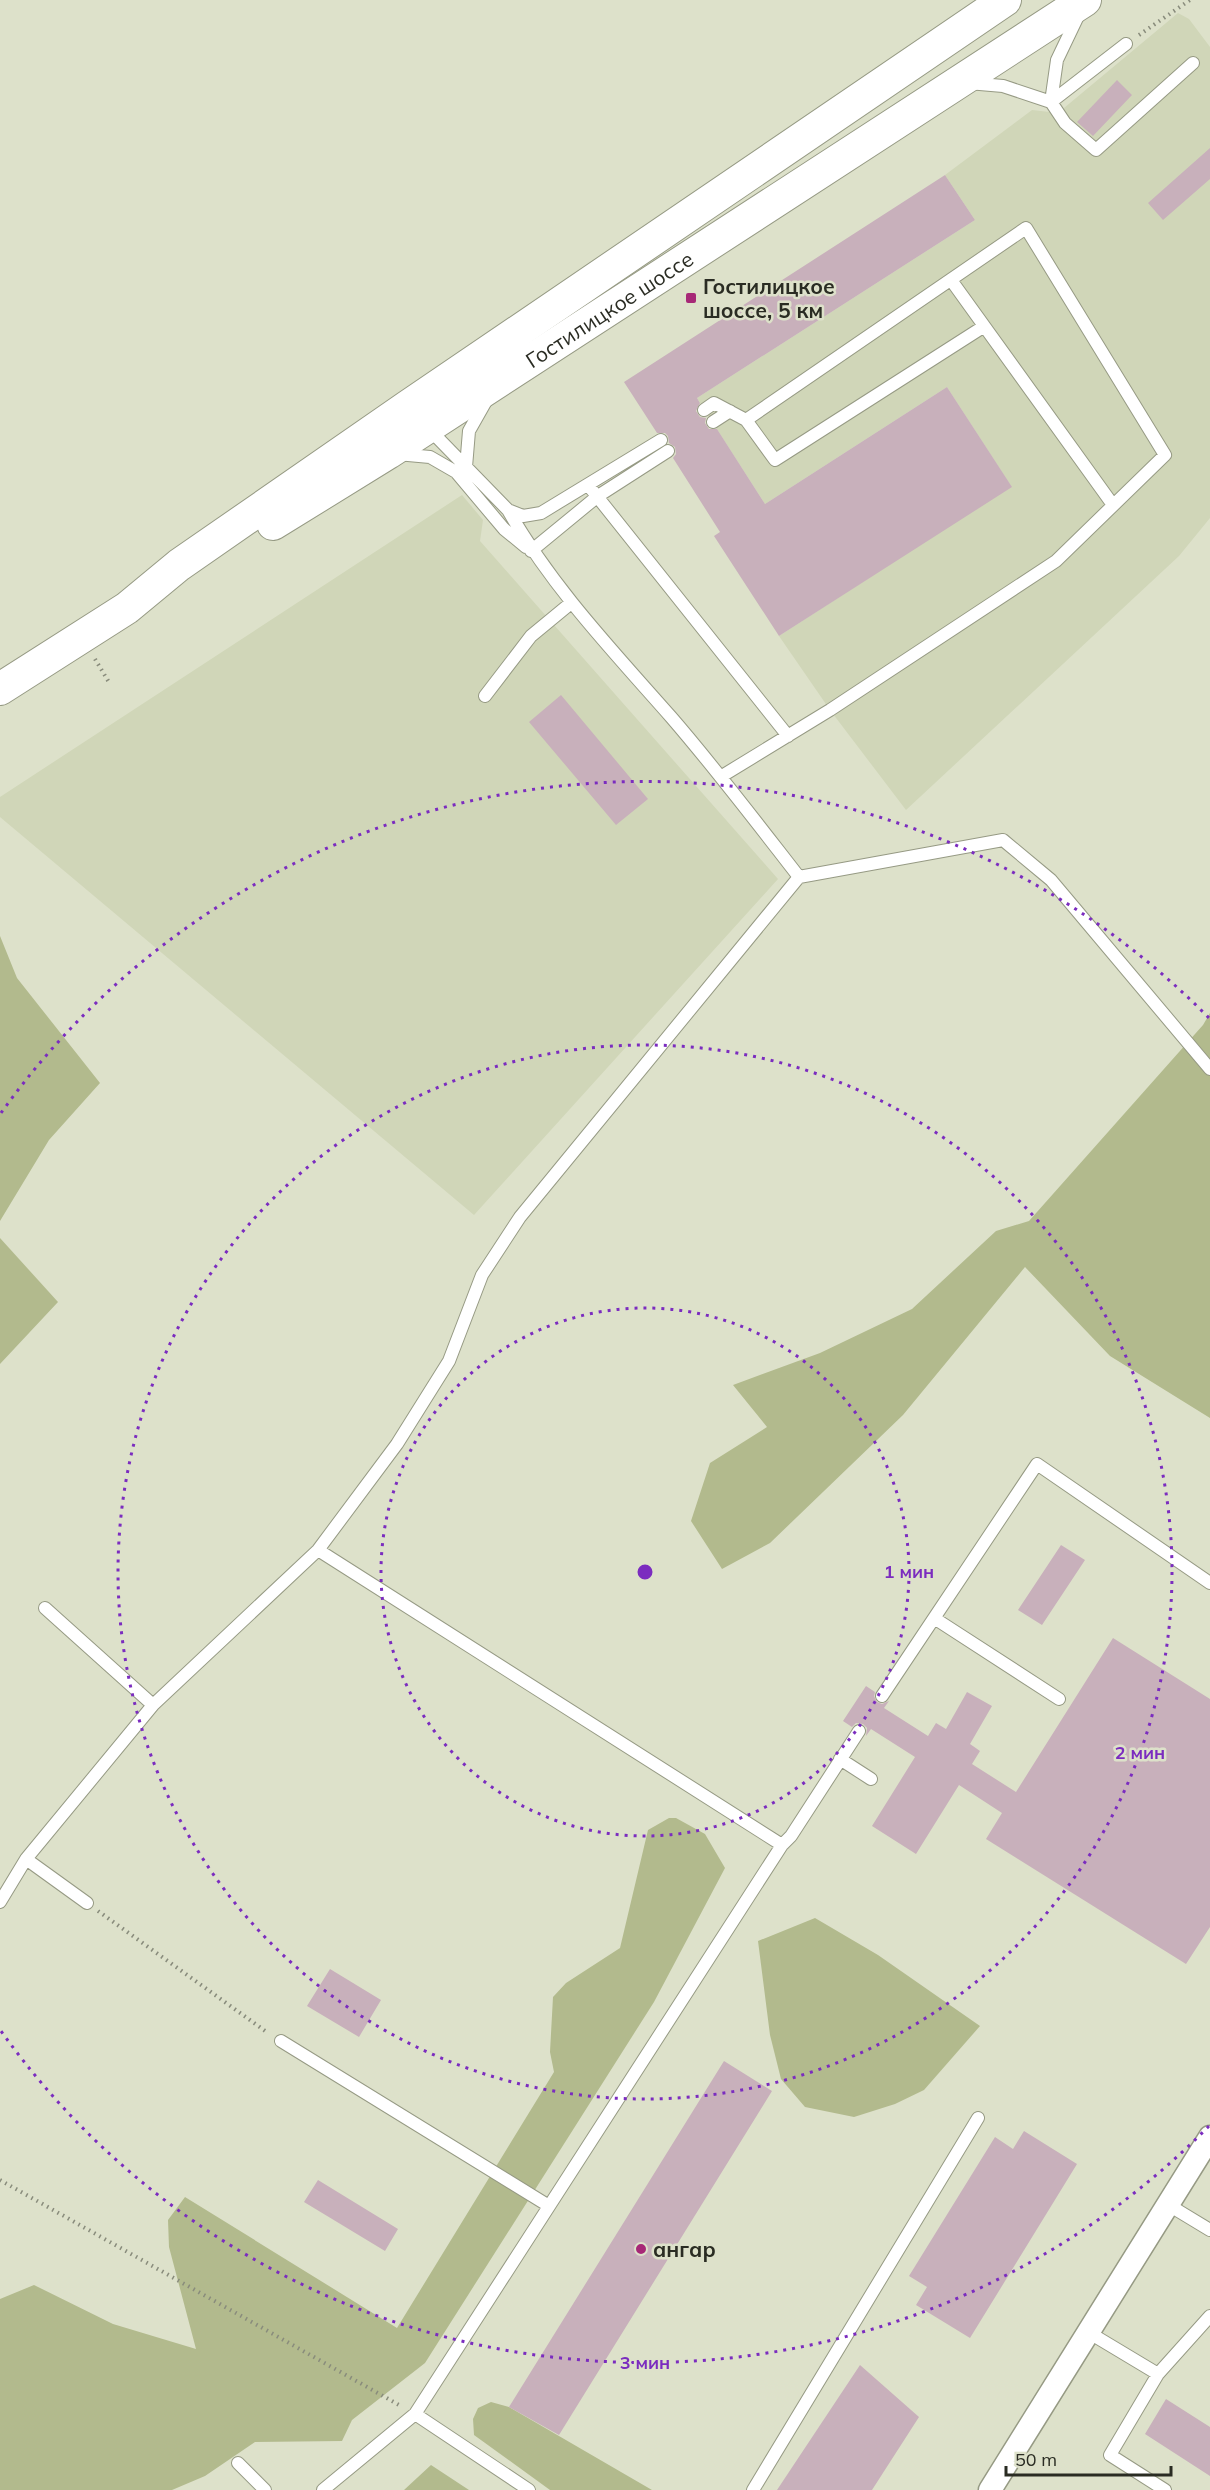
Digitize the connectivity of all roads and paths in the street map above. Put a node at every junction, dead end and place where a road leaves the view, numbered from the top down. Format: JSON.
{"nodes":[{"id":1,"x":1005,"y":0,"type":"edge"},
{"id":2,"x":1086,"y":0,"type":"edge"},
{"id":3,"x":1190,"y":0,"type":"edge"},
{"id":4,"x":1126,"y":44,"type":"joint"},
{"id":5,"x":1192,"y":63,"type":"dead end"},
{"id":6,"x":957,"y":82,"type":"junction"},
{"id":7,"x":1051,"y":102,"type":"junction"},
{"id":8,"x":951,"y":280,"type":"junction"},
{"id":9,"x":983,"y":327,"type":"junction"},
{"id":10,"x":511,"y":373,"type":"junction"},
{"id":11,"x":704,"y":410,"type":"dead end"},
{"id":12,"x":730,"y":411,"type":"junction"},
{"id":13,"x":416,"y":417,"type":"junction"},
{"id":14,"x":746,"y":420,"type":"junction"},
{"id":15,"x":712,"y":422,"type":"dead end"},
{"id":16,"x":661,"y":440,"type":"dead end"},
{"id":17,"x":668,"y":451,"type":"dead end"},
{"id":18,"x":388,"y":453,"type":"junction"},
{"id":19,"x":466,"y":467,"type":"junction"},
{"id":20,"x":588,"y":485,"type":"junction"},
{"id":21,"x":598,"y":496,"type":"junction"},
{"id":22,"x":1113,"y":504,"type":"junction"},
{"id":23,"x":508,"y":510,"type":"junction"},
{"id":24,"x":531,"y":551,"type":"junction"},
{"id":25,"x":571,"y":603,"type":"junction"},
{"id":26,"x":127,"y":608,"type":"junction"},
{"id":27,"x":0,"y":689,"type":"edge"},
{"id":28,"x":485,"y":696,"type":"dead end"},
{"id":29,"x":788,"y":736,"type":"junction"},
{"id":30,"x":722,"y":776,"type":"junction"},
{"id":31,"x":799,"y":877,"type":"junction"},
{"id":32,"x":1210,"y":1069,"type":"edge"},
{"id":33,"x":318,"y":1550,"type":"junction"},
{"id":34,"x":1210,"y":1584,"type":"edge"},
{"id":35,"x":45,"y":1608,"type":"dead end"},
{"id":36,"x":934,"y":1618,"type":"junction"},
{"id":37,"x":882,"y":1696,"type":"dead end"},
{"id":38,"x":1059,"y":1699,"type":"dead end"},
{"id":39,"x":153,"y":1705,"type":"junction"},
{"id":40,"x":859,"y":1731,"type":"dead end"},
{"id":41,"x":840,"y":1759,"type":"junction"},
{"id":42,"x":871,"y":1779,"type":"dead end"},
{"id":43,"x":782,"y":1845,"type":"junction"},
{"id":44,"x":26,"y":1859,"type":"junction"},
{"id":45,"x":0,"y":1902,"type":"edge"},
{"id":46,"x":87,"y":1903,"type":"joint"},
{"id":47,"x":281,"y":2041,"type":"joint"},
{"id":48,"x":978,"y":2118,"type":"dead end"},
{"id":49,"x":1210,"y":2138,"type":"edge"},
{"id":50,"x":0,"y":2180,"type":"edge"},
{"id":51,"x":1167,"y":2204,"type":"junction"},
{"id":52,"x":549,"y":2206,"type":"junction"},
{"id":53,"x":1210,"y":2230,"type":"edge"},
{"id":54,"x":1210,"y":2316,"type":"edge"},
{"id":55,"x":1088,"y":2332,"type":"junction"},
{"id":56,"x":1158,"y":2374,"type":"junction"},
{"id":57,"x":415,"y":2414,"type":"junction"},
{"id":58,"x":238,"y":2463,"type":"dead end"},
{"id":59,"x":265,"y":2490,"type":"edge"},
{"id":60,"x":323,"y":2490,"type":"edge"},
{"id":61,"x":529,"y":2490,"type":"edge"},
{"id":62,"x":753,"y":2490,"type":"edge"},
{"id":63,"x":990,"y":2490,"type":"edge"},
{"id":64,"x":1165,"y":2490,"type":"edge"}],
"edges":[{"from":1,"to":13,"type":"main road","name":"Гостилицкое шоссе"},
{"from":2,"to":6,"type":"main road","name":"Гостилицкое шоссе"},
{"from":2,"to":7,"type":"lane"},
{"from":3,"to":4,"type":"path"},
{"from":4,"to":7,"type":"lane"},
{"from":5,"to":7,"type":"lane"},
{"from":6,"to":7,"type":"lane"},
{"from":6,"to":10,"type":"main road","name":"Гостилицкое шоссе"},
{"from":8,"to":9,"type":"lane"},
{"from":8,"to":14,"type":"lane"},
{"from":8,"to":22,"type":"lane"},
{"from":9,"to":14,"type":"lane"},
{"from":9,"to":22,"type":"lane"},
{"from":10,"to":13,"type":"main road","name":"Гостилицкое шоссе"},
{"from":10,"to":19,"type":"lane"},
{"from":11,"to":12,"type":"lane"},
{"from":12,"to":14,"type":"lane"},
{"from":12,"to":15,"type":"lane"},
{"from":13,"to":18,"type":"main road","name":"Гостилицкое шоссе"},
{"from":13,"to":19,"type":"lane"},
{"from":13,"to":26,"type":"main road","name":"Гостилицкое шоссе"},
{"from":16,"to":20,"type":"lane"},
{"from":17,"to":21,"type":"lane"},
{"from":18,"to":24,"type":"lane"},
{"from":18,"to":26,"type":"main road","name":"Гостилицкое шоссе"},
{"from":19,"to":23,"type":"lane"},
{"from":20,"to":21,"type":"lane"},
{"from":20,"to":23,"type":"lane"},
{"from":21,"to":24,"type":"lane"},
{"from":21,"to":29,"type":"lane"},
{"from":22,"to":29,"type":"lane"},
{"from":23,"to":24,"type":"lane"},
{"from":24,"to":25,"type":"lane"},
{"from":25,"to":28,"type":"lane"},
{"from":25,"to":30,"type":"lane"},
{"from":26,"to":27,"type":"main road","name":"Гостилицкое шоссе"},
{"from":29,"to":30,"type":"lane"},
{"from":30,"to":31,"type":"lane"},
{"from":31,"to":32,"type":"lane"},
{"from":31,"to":33,"type":"lane"},
{"from":33,"to":39,"type":"lane"},
{"from":33,"to":43,"type":"lane"},
{"from":34,"to":36,"type":"lane"},
{"from":35,"to":39,"type":"lane"},
{"from":36,"to":37,"type":"lane"},
{"from":36,"to":38,"type":"lane"},
{"from":39,"to":44,"type":"lane"},
{"from":40,"to":41,"type":"lane"},
{"from":41,"to":42,"type":"lane"},
{"from":41,"to":43,"type":"lane"},
{"from":43,"to":52,"type":"lane"},
{"from":44,"to":45,"type":"lane"},
{"from":44,"to":46,"type":"lane"},
{"from":46,"to":47,"type":"path"},
{"from":47,"to":52,"type":"lane"},
{"from":48,"to":62,"type":"lane"},
{"from":49,"to":51,"type":"street"},
{"from":50,"to":57,"type":"path"},
{"from":51,"to":53,"type":"lane"},
{"from":51,"to":55,"type":"street"},
{"from":52,"to":57,"type":"lane"},
{"from":54,"to":56,"type":"lane"},
{"from":55,"to":56,"type":"lane"},
{"from":55,"to":63,"type":"street"},
{"from":56,"to":64,"type":"lane"},
{"from":57,"to":60,"type":"lane"},
{"from":57,"to":61,"type":"lane"},
{"from":58,"to":59,"type":"lane"}]}
